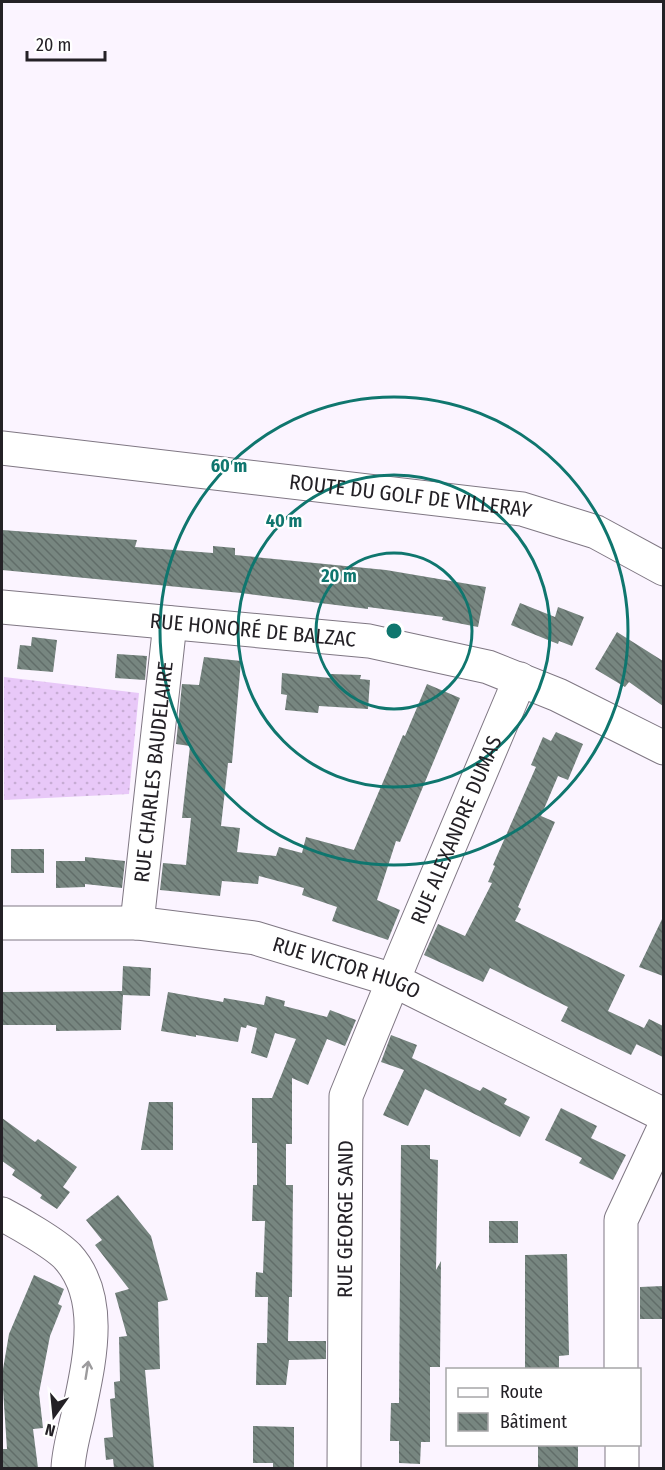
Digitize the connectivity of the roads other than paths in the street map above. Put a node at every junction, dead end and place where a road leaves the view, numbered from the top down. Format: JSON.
{"nodes":[{"id":1,"x":2,"y":448,"type":"edge"},
{"id":2,"x":663,"y":569,"type":"edge"},
{"id":3,"x":2,"y":607,"type":"edge"},
{"id":4,"x":170,"y":622,"type":"junction"},
{"id":5,"x":519,"y":679,"type":"junction"},
{"id":6,"x":663,"y":748,"type":"edge"},
{"id":7,"x":2,"y":923,"type":"edge"},
{"id":8,"x":137,"y":924,"type":"junction"},
{"id":9,"x":393,"y":980,"type":"junction"},
{"id":10,"x":663,"y":1116,"type":"edge"},
{"id":11,"x":663,"y":1128,"type":"edge"},
{"id":12,"x":7,"y":1228,"type":"edge"},
{"id":13,"x":621,"y":1368,"type":"edge"},
{"id":14,"x":622,"y":1446,"type":"edge"},
{"id":15,"x":68,"y":1468,"type":"edge"},
{"id":16,"x":344,"y":1468,"type":"edge"},
{"id":17,"x":622,"y":1468,"type":"edge"}],
"edges":[{"from":1,"to":2,"type":"street","name":"ROUTE DU GOLF DE VILLERAY"},
{"from":3,"to":4,"type":"street","name":"RUE HONORÉ DE BALZAC"},
{"from":4,"to":5,"type":"street","name":"RUE HONORÉ DE BALZAC"},
{"from":4,"to":8,"type":"street","name":"RUE CHARLES BAUDELAIRE"},
{"from":5,"to":6,"type":"street","name":"RUE HONORÉ DE BALZAC"},
{"from":5,"to":9,"type":"street","name":"RUE ALEXANDRE DUMAS"},
{"from":7,"to":8,"type":"street","name":"RUE VICTOR HUGO"},
{"from":8,"to":9,"type":"street","name":"RUE VICTOR HUGO"},
{"from":9,"to":10,"type":"street","name":"RUE VICTOR HUGO"},
{"from":9,"to":16,"type":"street","name":"RUE GEORGE SAND"},
{"from":11,"to":13,"type":"street"},
{"from":15,"to":12,"type":"street","one_way":true},
{"from":14,"to":17,"type":"street"}]}
